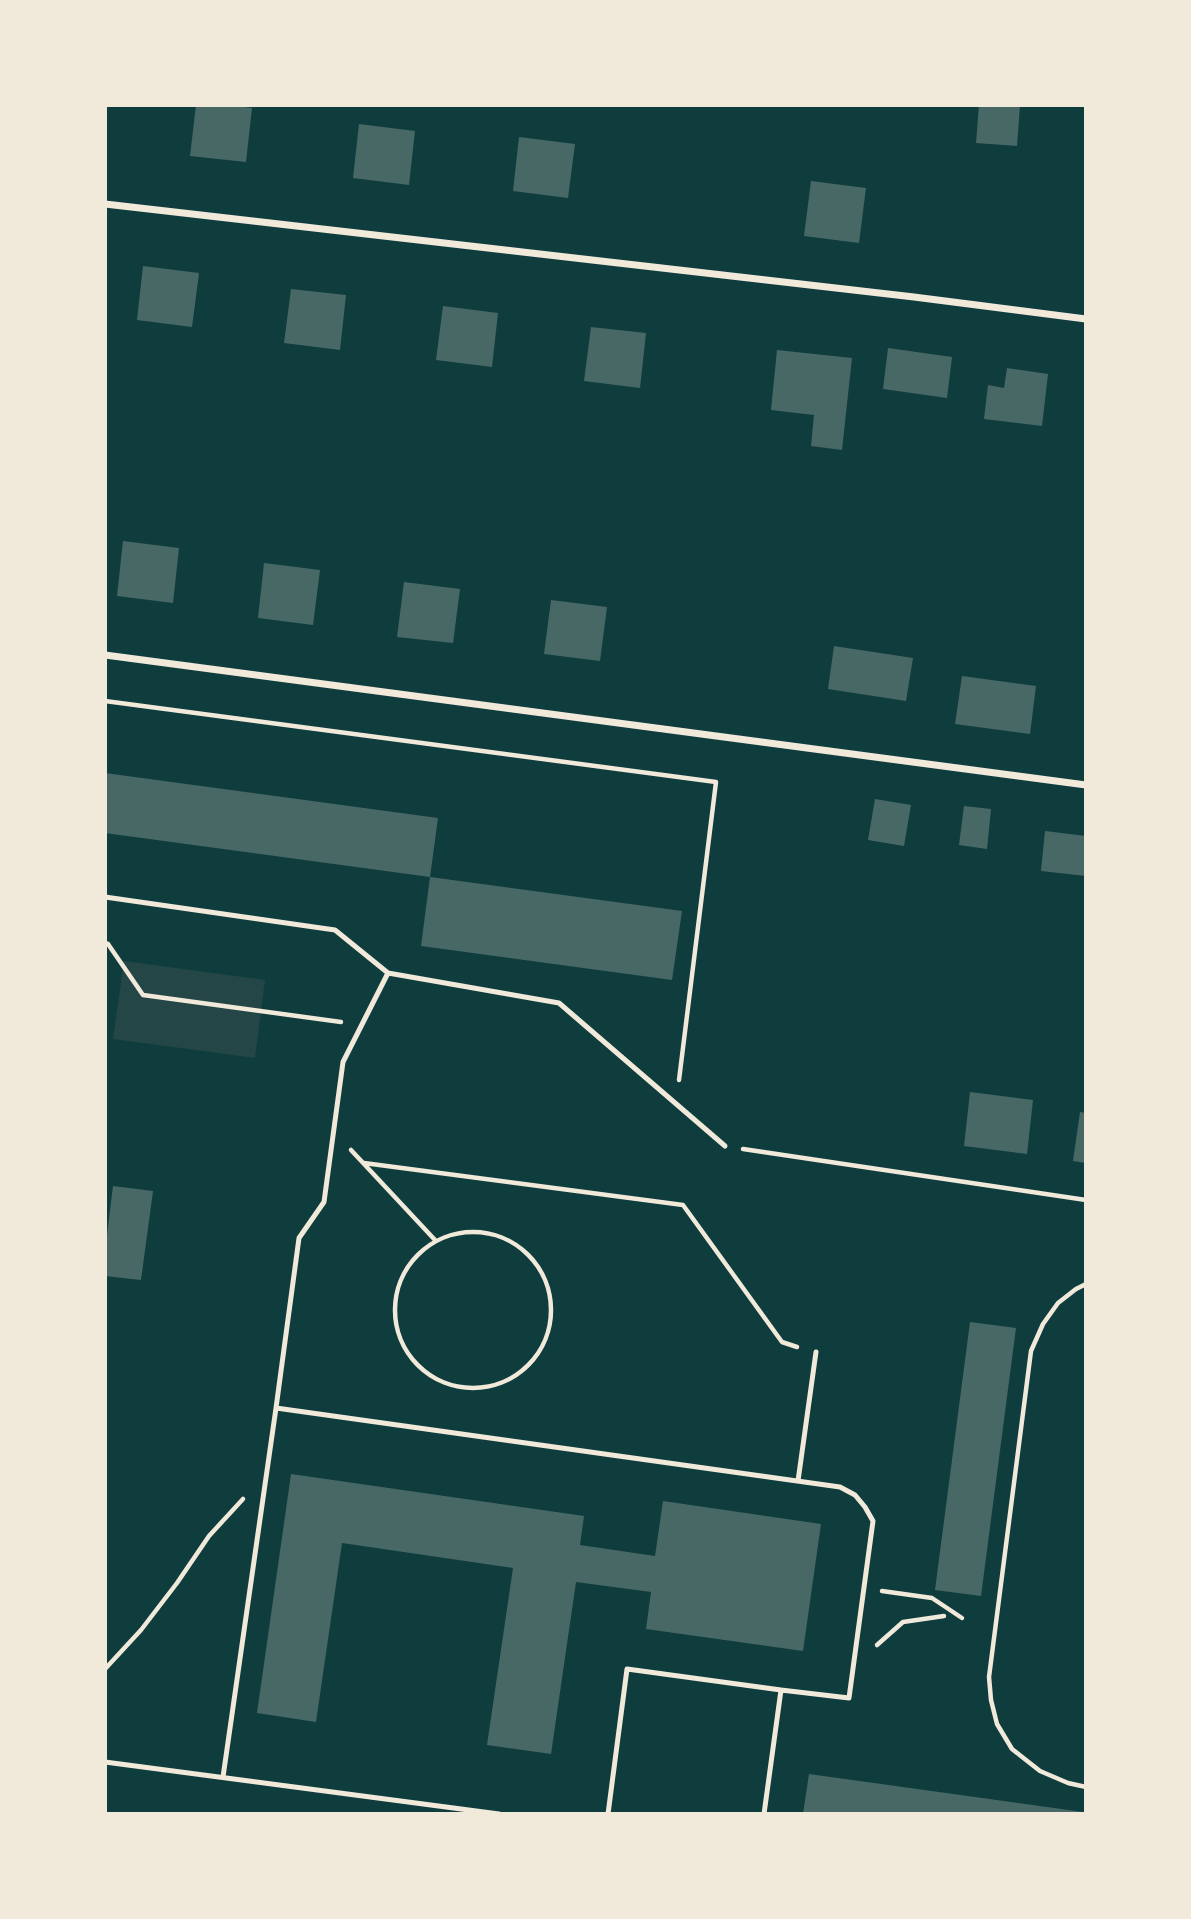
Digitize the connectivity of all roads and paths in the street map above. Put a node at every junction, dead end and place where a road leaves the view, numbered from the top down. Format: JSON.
{"nodes":[{"id":1,"x":105,"y":204,"type":"edge"},
{"id":2,"x":1086,"y":319,"type":"edge"},
{"id":3,"x":105,"y":655,"type":"edge"},
{"id":4,"x":105,"y":701,"type":"edge"},
{"id":5,"x":1086,"y":785,"type":"edge"},
{"id":6,"x":105,"y":897,"type":"edge"},
{"id":7,"x":105,"y":943,"type":"edge"},
{"id":8,"x":388,"y":973,"type":"junction"},
{"id":9,"x":343,"y":1022,"type":"dead end"},
{"id":10,"x":676,"y":1104,"type":"junction"},
{"id":11,"x":334,"y":1131,"type":"junction"},
{"id":12,"x":725,"y":1146,"type":"joint"},
{"id":13,"x":364,"y":1163,"type":"junction"},
{"id":14,"x":1086,"y":1200,"type":"edge"},
{"id":15,"x":435,"y":1240,"type":"junction"},
{"id":16,"x":1086,"y":1284,"type":"edge"},
{"id":17,"x":816,"y":1352,"type":"joint"},
{"id":18,"x":276,"y":1408,"type":"junction"},
{"id":19,"x":267,"y":1473,"type":"junction"},
{"id":20,"x":798,"y":1481,"type":"junction"},
{"id":21,"x":864,"y":1588,"type":"junction"},
{"id":22,"x":944,"y":1616,"type":"dead end"},
{"id":23,"x":962,"y":1618,"type":"dead end"},
{"id":24,"x":105,"y":1669,"type":"edge"},
{"id":25,"x":851,"y":1682,"type":"junction"},
{"id":26,"x":781,"y":1690,"type":"junction"},
{"id":27,"x":105,"y":1762,"type":"edge"},
{"id":28,"x":223,"y":1777,"type":"junction"},
{"id":29,"x":1086,"y":1787,"type":"edge"},
{"id":30,"x":499,"y":1814,"type":"edge"},
{"id":31,"x":608,"y":1814,"type":"edge"},
{"id":32,"x":764,"y":1814,"type":"edge"}],
"edges":[{"from":1,"to":2,"type":"street"},
{"from":3,"to":5,"type":"street"},
{"from":4,"to":10,"type":"path"},
{"from":6,"to":8,"type":"lane"},
{"from":7,"to":9,"type":"path"},
{"from":8,"to":10,"type":"lane"},
{"from":8,"to":11,"type":"lane"},
{"from":10,"to":12,"type":"lane"},
{"from":11,"to":13,"type":"path"},
{"from":11,"to":18,"type":"lane"},
{"from":12,"to":14,"type":"path"},
{"from":13,"to":15,"type":"path"},
{"from":13,"to":17,"type":"path"},
{"from":15,"to":15,"type":"path"},
{"from":16,"to":29,"type":"path"},
{"from":17,"to":20,"type":"lane"},
{"from":18,"to":19,"type":"lane"},
{"from":18,"to":20,"type":"lane"},
{"from":19,"to":24,"type":"path"},
{"from":19,"to":28,"type":"lane"},
{"from":20,"to":21,"type":"lane"},
{"from":21,"to":23,"type":"path"},
{"from":21,"to":25,"type":"lane"},
{"from":22,"to":25,"type":"path"},
{"from":25,"to":26,"type":"lane"},
{"from":26,"to":31,"type":"lane"},
{"from":26,"to":32,"type":"lane"},
{"from":27,"to":28,"type":"lane"},
{"from":28,"to":30,"type":"lane"}]}
